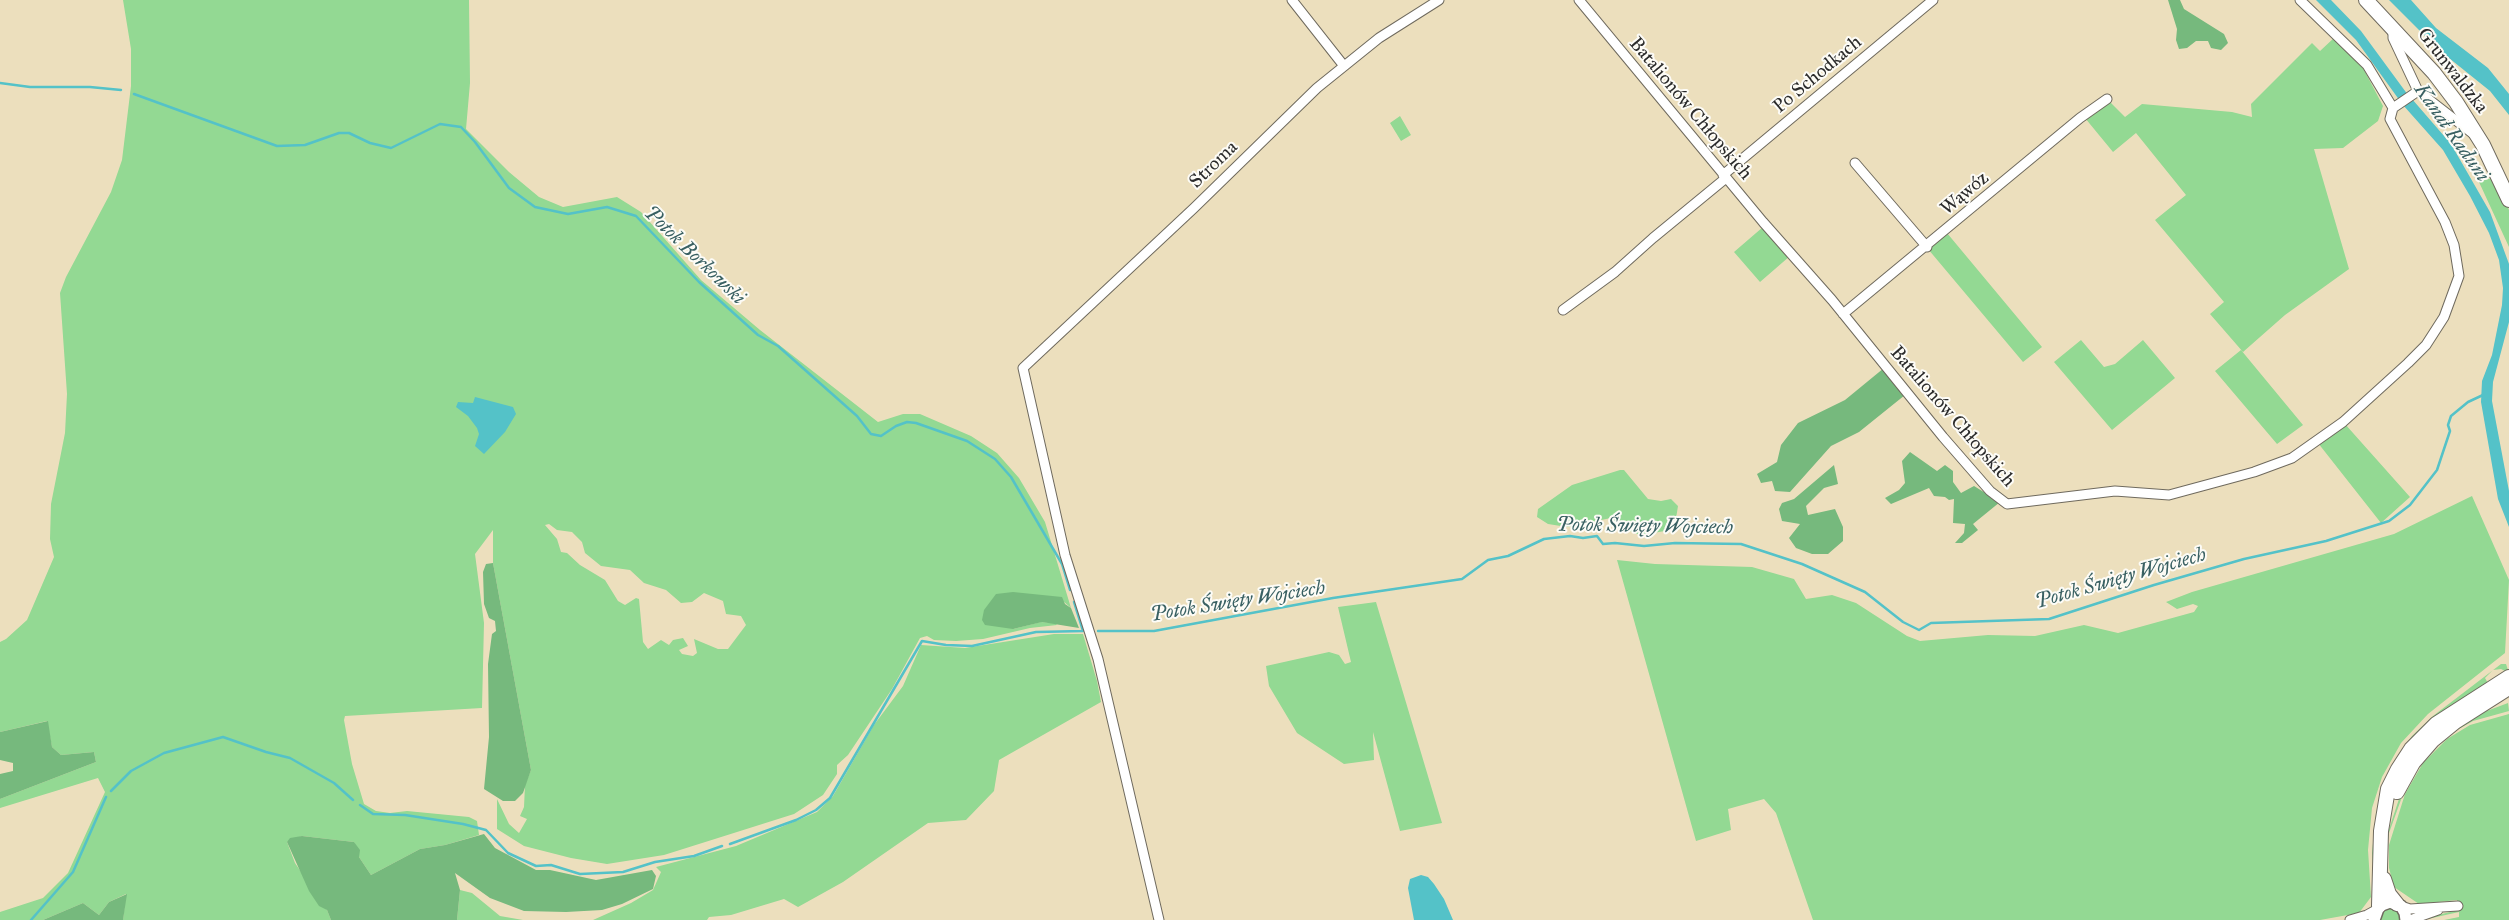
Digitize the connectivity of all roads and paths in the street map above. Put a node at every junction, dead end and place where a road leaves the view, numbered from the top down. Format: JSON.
{"nodes":[{"id":1,"x":1292,"y":0,"type":"edge"},
{"id":2,"x":1439,"y":0,"type":"edge"},
{"id":3,"x":1579,"y":0,"type":"edge"},
{"id":4,"x":1932,"y":0,"type":"edge"},
{"id":5,"x":2300,"y":0,"type":"edge"},
{"id":6,"x":2366,"y":0,"type":"edge"},
{"id":7,"x":2393,"y":28,"type":"junction"},
{"id":8,"x":1344,"y":66,"type":"junction"},
{"id":9,"x":2415,"y":93,"type":"junction"},
{"id":10,"x":2107,"y":100,"type":"dead end"},
{"id":11,"x":2397,"y":106,"type":"junction"},
{"id":12,"x":2480,"y":139,"type":"junction"},
{"id":13,"x":1855,"y":163,"type":"dead end"},
{"id":14,"x":1725,"y":176,"type":"junction"},
{"id":15,"x":2509,"y":200,"type":"edge"},
{"id":16,"x":1927,"y":247,"type":"junction"},
{"id":17,"x":1563,"y":310,"type":"dead end"},
{"id":18,"x":1843,"y":314,"type":"junction"},
{"id":19,"x":2509,"y":677,"type":"edge"},
{"id":20,"x":2509,"y":688,"type":"edge"},
{"id":21,"x":2509,"y":699,"type":"edge"},
{"id":22,"x":2478,"y":708,"type":"junction"},
{"id":23,"x":2385,"y":809,"type":"junction"},
{"id":24,"x":2380,"y":872,"type":"junction"},
{"id":25,"x":2399,"y":905,"type":"junction"},
{"id":26,"x":2458,"y":906,"type":"dead end"},
{"id":27,"x":2440,"y":909,"type":"junction"},
{"id":28,"x":2377,"y":912,"type":"edge"},
{"id":29,"x":1159,"y":920,"type":"edge"},
{"id":30,"x":2350,"y":920,"type":"edge"},
{"id":31,"x":2406,"y":920,"type":"edge"},
{"id":32,"x":2410,"y":920,"type":"edge"}],
"edges":[{"from":1,"to":8,"type":"street"},
{"from":2,"to":8,"type":"street","name":"Stroma"},
{"from":3,"to":14,"type":"street","name":"Batalionów Chłopskich"},
{"from":4,"to":14,"type":"street","name":"Po Schodkach"},
{"from":5,"to":11,"type":"street"},
{"from":6,"to":7,"type":"main road","name":"Grunwaldzka"},
{"from":7,"to":9,"type":"street"},
{"from":7,"to":12,"type":"main road","name":"Grunwaldzka"},
{"from":8,"to":29,"type":"street","name":"Stroma"},
{"from":9,"to":11,"type":"street"},
{"from":9,"to":12,"type":"street"},
{"from":10,"to":16,"type":"street","name":"Wąwóz"},
{"from":11,"to":18,"type":"street","name":"Batalionów Chłopskich"},
{"from":12,"to":15,"type":"main road","name":"Grunwaldzka"},
{"from":13,"to":16,"type":"street"},
{"from":14,"to":17,"type":"street","name":"Po Schodkach"},
{"from":14,"to":18,"type":"street","name":"Batalionów Chłopskich"},
{"from":16,"to":18,"type":"street","name":"Wąwóz"},
{"from":19,"to":23,"type":"main road"},
{"from":20,"to":22,"type":"main road"},
{"from":21,"to":22,"type":"main road"},
{"from":22,"to":23,"type":"main road"},
{"from":23,"to":24,"type":"main road"},
{"from":24,"to":25,"type":"main road"},
{"from":24,"to":28,"type":"main road"},
{"from":25,"to":27,"type":"street"},
{"from":25,"to":28,"type":"main road"},
{"from":25,"to":31,"type":"main road"},
{"from":26,"to":27,"type":"street"},
{"from":27,"to":32,"type":"street"},
{"from":28,"to":30,"type":"street"}]}
